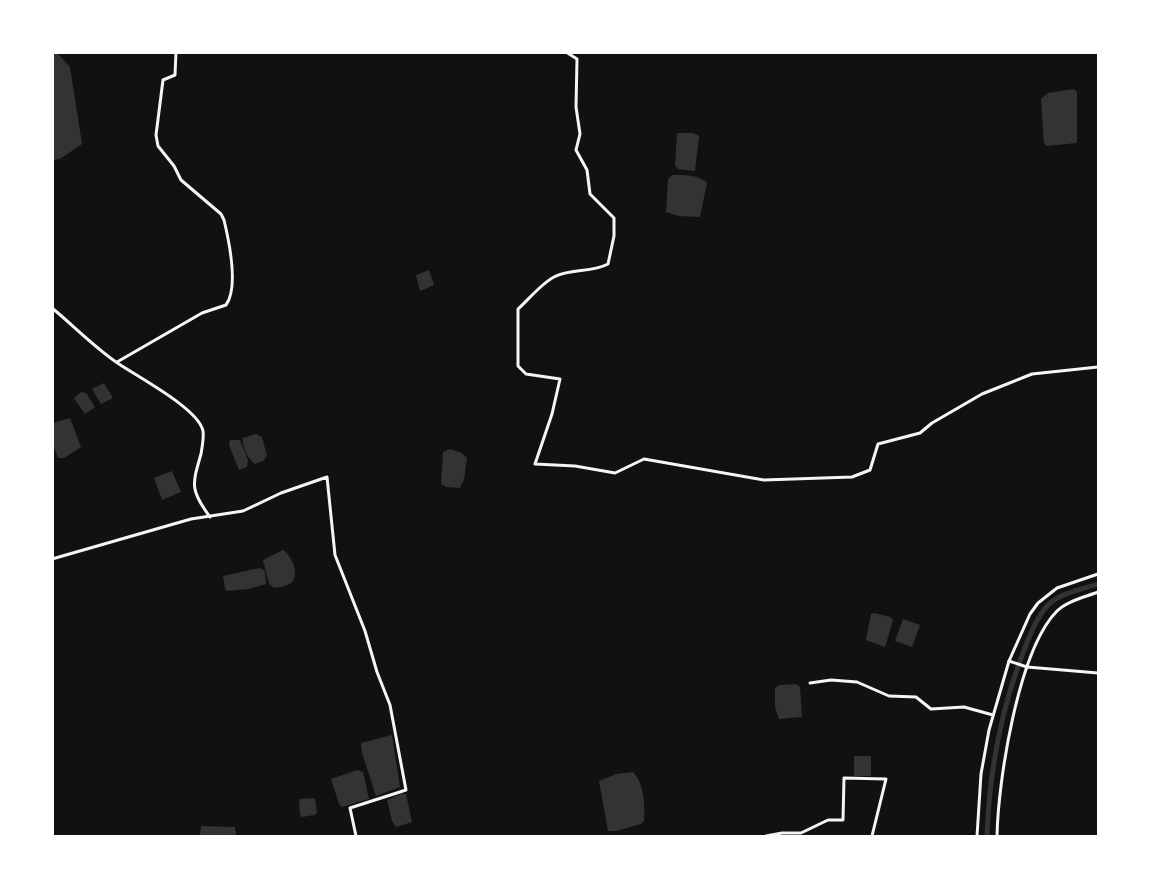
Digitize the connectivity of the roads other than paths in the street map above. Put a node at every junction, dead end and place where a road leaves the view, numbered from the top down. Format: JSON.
{"nodes":[{"id":1,"x":176,"y":52,"type":"edge"},
{"id":2,"x":566,"y":52,"type":"edge"},
{"id":3,"x":52,"y":308,"type":"edge"},
{"id":4,"x":116,"y":362,"type":"junction"},
{"id":5,"x":1098,"y":367,"type":"edge"},
{"id":6,"x":210,"y":517,"type":"junction"},
{"id":7,"x":52,"y":559,"type":"edge"},
{"id":8,"x":1098,"y":573,"type":"edge"},
{"id":9,"x":1098,"y":592,"type":"edge"},
{"id":10,"x":1009,"y":661,"type":"junction"},
{"id":11,"x":1027,"y":667,"type":"junction"},
{"id":12,"x":1098,"y":673,"type":"edge"},
{"id":13,"x":810,"y":683,"type":"dead end"},
{"id":14,"x":993,"y":714,"type":"junction"},
{"id":15,"x":356,"y":837,"type":"edge"},
{"id":16,"x":766,"y":837,"type":"edge"},
{"id":17,"x":872,"y":837,"type":"edge"},
{"id":18,"x":976,"y":837,"type":"edge"},
{"id":19,"x":997,"y":837,"type":"edge"}],
"edges":[{"from":1,"to":4,"type":"street"},
{"from":2,"to":5,"type":"street"},
{"from":3,"to":4,"type":"street"},
{"from":4,"to":6,"type":"street"},
{"from":6,"to":7,"type":"street"},
{"from":6,"to":15,"type":"street"},
{"from":8,"to":10,"type":"street"},
{"from":9,"to":11,"type":"street"},
{"from":10,"to":11,"type":"street"},
{"from":10,"to":14,"type":"street"},
{"from":11,"to":12,"type":"street"},
{"from":11,"to":19,"type":"street"},
{"from":13,"to":14,"type":"street"},
{"from":14,"to":18,"type":"street"},
{"from":16,"to":17,"type":"street"}]}
